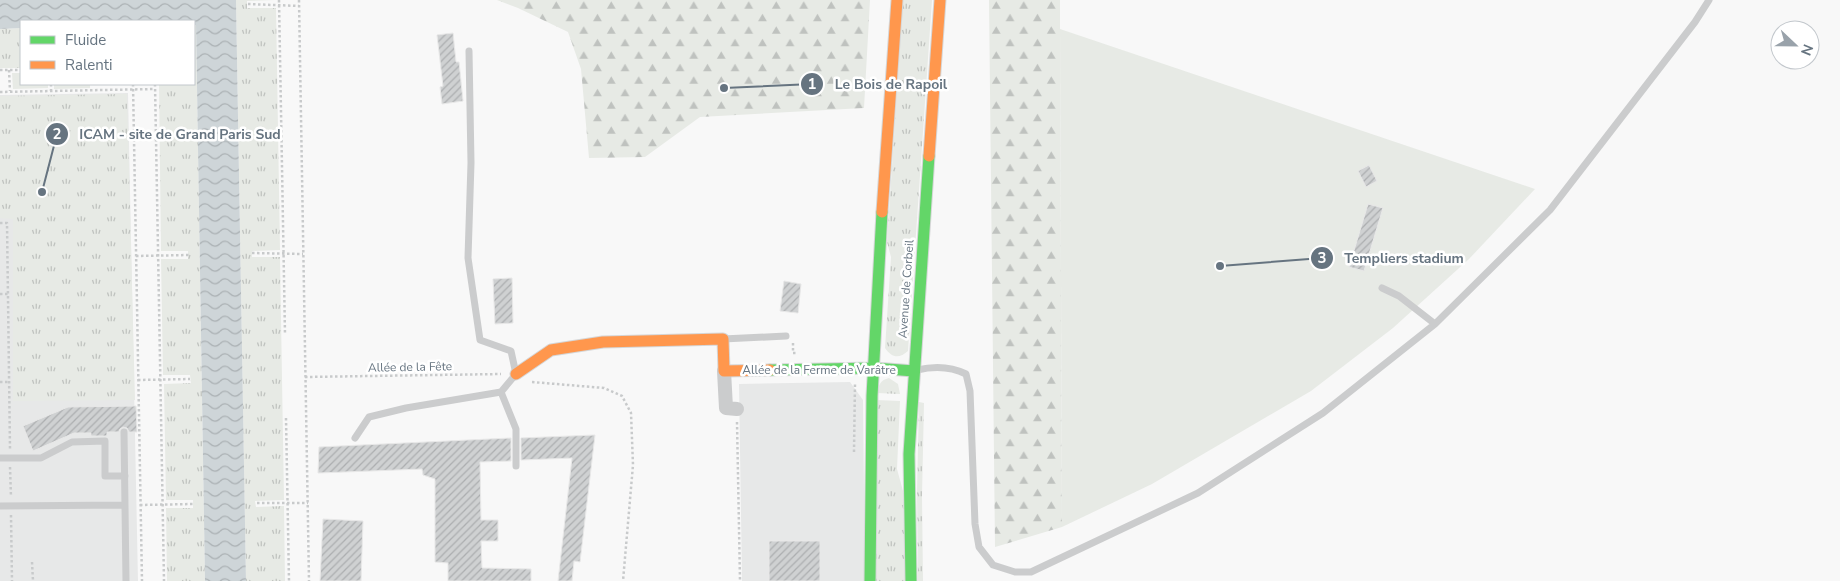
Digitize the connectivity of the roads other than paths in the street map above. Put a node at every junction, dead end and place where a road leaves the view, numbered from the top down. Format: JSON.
{"nodes":[{"id":1,"x":896,"y":0,"type":"edge"},
{"id":2,"x":940,"y":0,"type":"edge"},
{"id":3,"x":1709,"y":0,"type":"edge"},
{"id":4,"x":469,"y":51,"type":"dead end"},
{"id":5,"x":1382,"y":288,"type":"dead end"},
{"id":6,"x":1434,"y":324,"type":"junction"},
{"id":7,"x":786,"y":336,"type":"road end"},
{"id":8,"x":723,"y":339,"type":"junction"},
{"id":9,"x":874,"y":368,"type":"junction"},
{"id":10,"x":724,"y":371,"type":"junction"},
{"id":11,"x":914,"y":371,"type":"junction"},
{"id":12,"x":516,"y":374,"type":"junction"},
{"id":13,"x":501,"y":392,"type":"junction"},
{"id":14,"x":737,"y":409,"type":"road end"},
{"id":15,"x":124,"y":432,"type":"dead end"},
{"id":16,"x":355,"y":438,"type":"dead end"},
{"id":17,"x":0,"y":458,"type":"edge"},
{"id":18,"x":516,"y":466,"type":"dead end"},
{"id":19,"x":125,"y":476,"type":"junction"},
{"id":20,"x":126,"y":505,"type":"junction"},
{"id":21,"x":0,"y":506,"type":"edge"},
{"id":22,"x":126,"y":581,"type":"edge"},
{"id":23,"x":870,"y":581,"type":"edge"},
{"id":24,"x":911,"y":581,"type":"edge"}],
"edges":[{"from":1,"to":9,"type":"main road"},
{"from":2,"to":11,"type":"main road","name":"Avenue de Corbeil"},
{"from":3,"to":6,"type":"lane"},
{"from":4,"to":12,"type":"lane"},
{"from":5,"to":6,"type":"lane"},
{"from":6,"to":11,"type":"lane"},
{"from":7,"to":8,"type":"lane"},
{"from":8,"to":10,"type":"main road","name":"Allée de la Ferme de Varâtre"},
{"from":8,"to":12,"type":"main road"},
{"from":9,"to":10,"type":"main road","name":"Allée de la Ferme de Varâtre"},
{"from":9,"to":11,"type":"main road","name":"Allée de la Ferme de Varâtre"},
{"from":9,"to":23,"type":"main road"},
{"from":10,"to":14,"type":"street","name":"Allée de la Ferme de Varâtre"},
{"from":11,"to":24,"type":"main road","name":"Avenue de Corbeil"},
{"from":12,"to":13,"type":"lane"},
{"from":13,"to":16,"type":"lane"},
{"from":13,"to":18,"type":"lane"},
{"from":15,"to":19,"type":"lane"},
{"from":17,"to":19,"type":"lane"},
{"from":19,"to":20,"type":"lane"},
{"from":20,"to":21,"type":"lane"},
{"from":20,"to":22,"type":"lane"}]}
